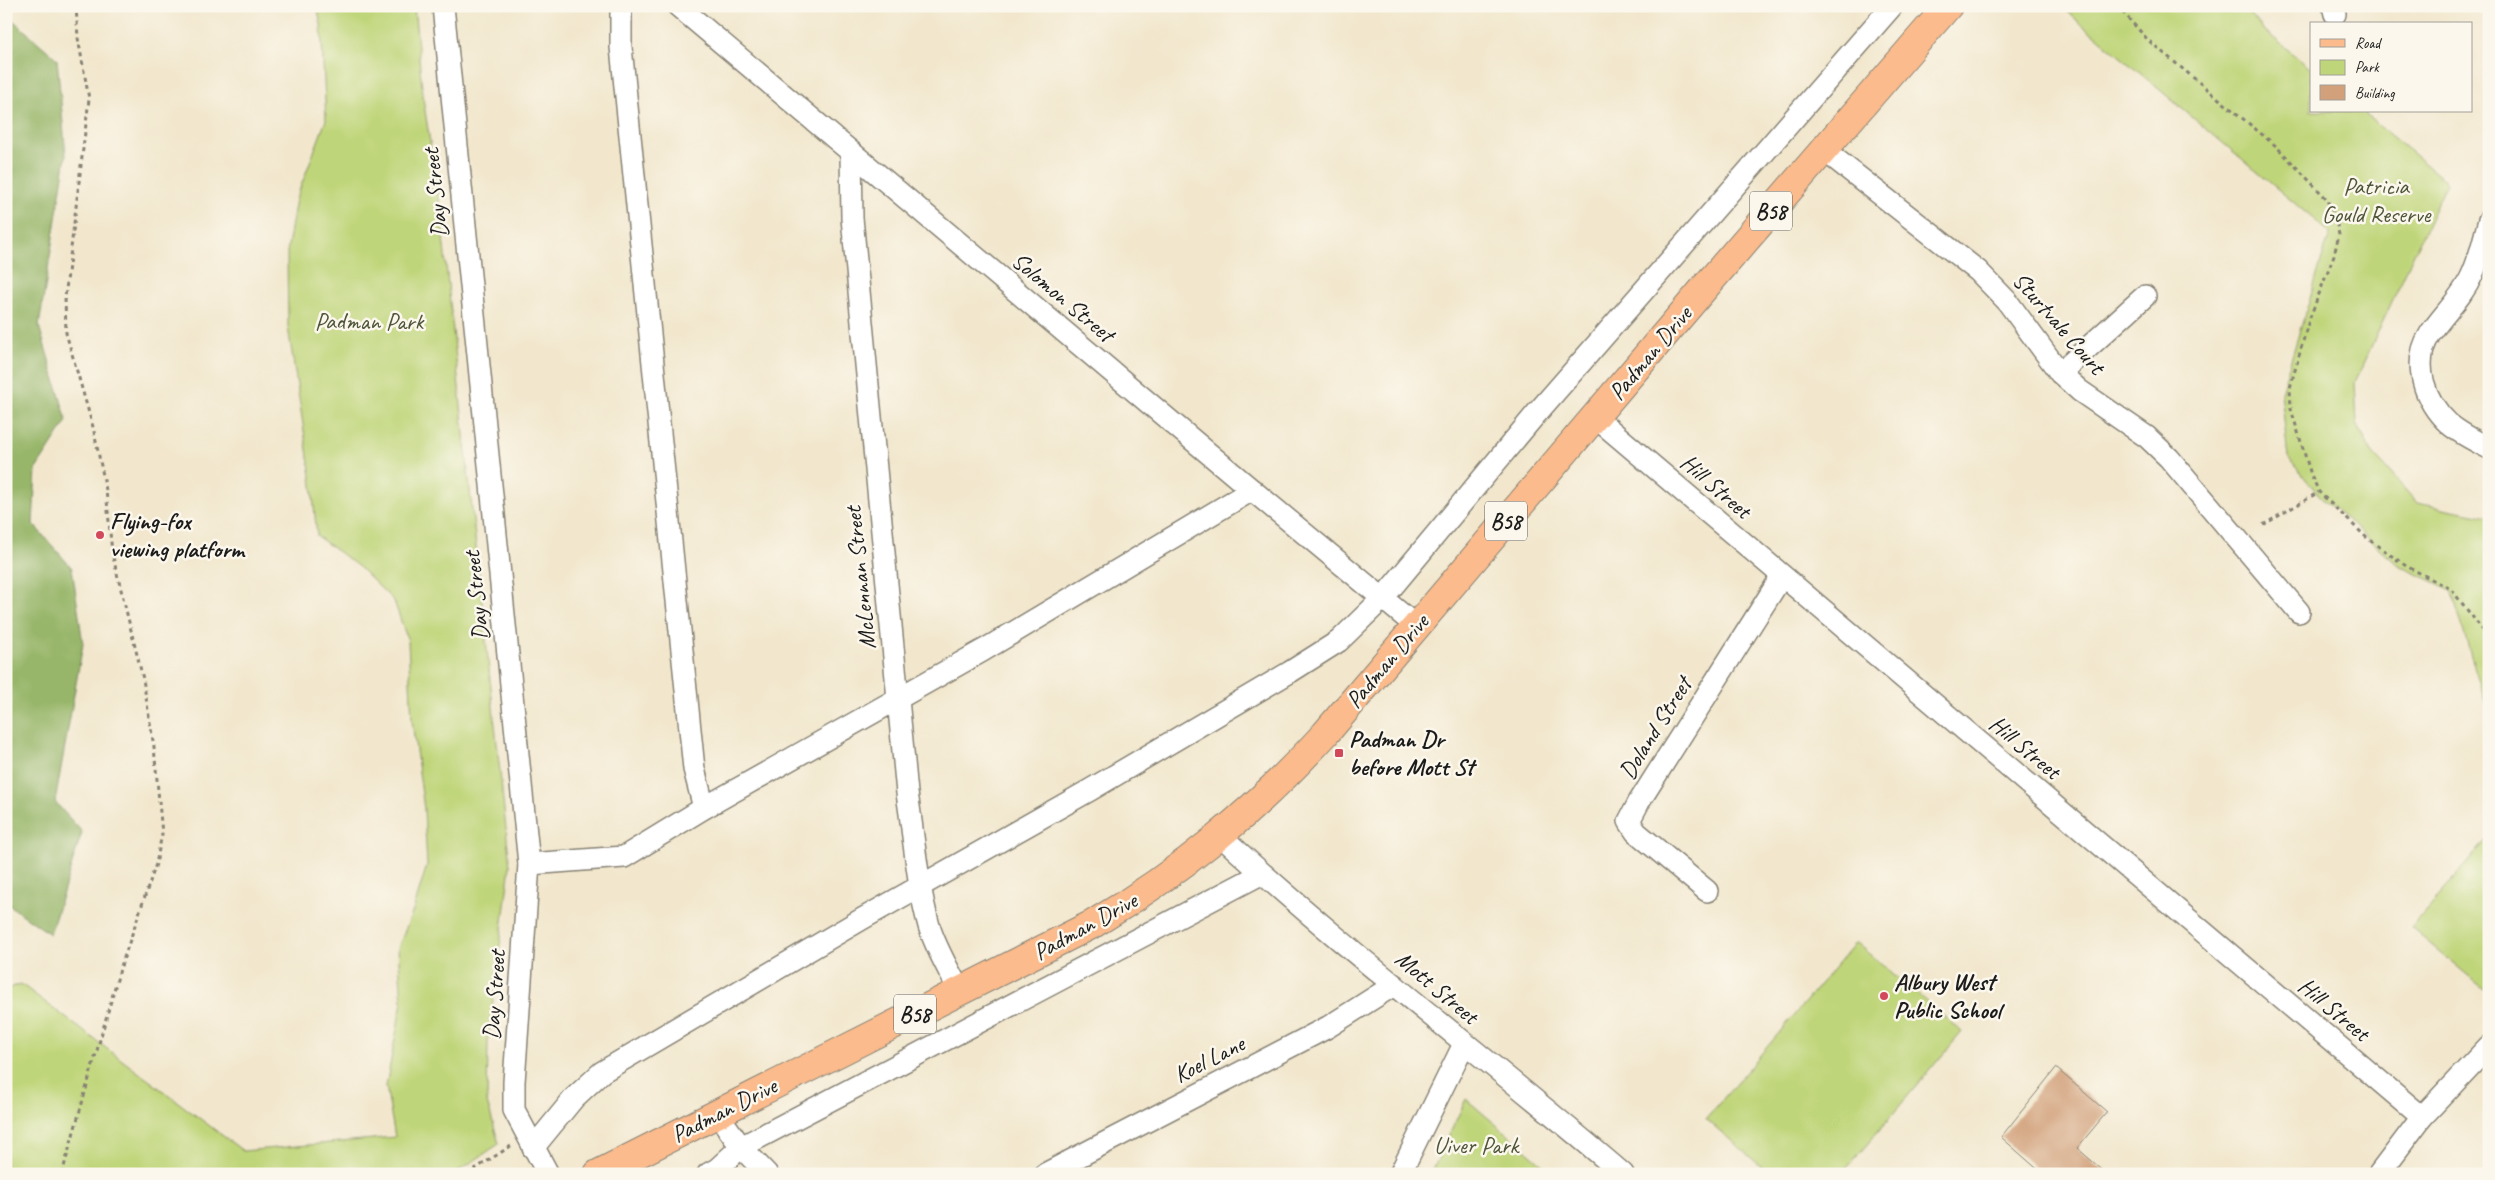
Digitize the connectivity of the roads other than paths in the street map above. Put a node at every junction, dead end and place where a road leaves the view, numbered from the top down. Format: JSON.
{"nodes":[{"id":1,"x":443,"y":6,"type":"edge"},
{"id":2,"x":621,"y":6,"type":"edge"},
{"id":3,"x":678,"y":6,"type":"edge"},
{"id":4,"x":1892,"y":6,"type":"edge"},
{"id":5,"x":1948,"y":6,"type":"edge"},
{"id":6,"x":1824,"y":150,"type":"junction"},
{"id":7,"x":850,"y":152,"type":"junction"},
{"id":8,"x":2489,"y":220,"type":"edge"},
{"id":9,"x":2145,"y":296,"type":"dead end"},
{"id":10,"x":2060,"y":373,"type":"junction"},
{"id":11,"x":1595,"y":417,"type":"junction"},
{"id":12,"x":2489,"y":448,"type":"edge"},
{"id":13,"x":1252,"y":490,"type":"junction"},
{"id":14,"x":1782,"y":576,"type":"junction"},
{"id":15,"x":1383,"y":598,"type":"junction"},
{"id":16,"x":2299,"y":612,"type":"dead end"},
{"id":17,"x":1416,"y":626,"type":"junction"},
{"id":18,"x":898,"y":698,"type":"junction"},
{"id":19,"x":704,"y":808,"type":"junction"},
{"id":20,"x":1221,"y":836,"type":"junction"},
{"id":21,"x":529,"y":864,"type":"junction"},
{"id":22,"x":1261,"y":874,"type":"junction"},
{"id":23,"x":921,"y":887,"type":"junction"},
{"id":24,"x":1707,"y":891,"type":"dead end"},
{"id":25,"x":1394,"y":985,"type":"junction"},
{"id":26,"x":960,"y":992,"type":"junction"},
{"id":27,"x":1464,"y":1044,"type":"junction"},
{"id":28,"x":2489,"y":1046,"type":"edge"},
{"id":29,"x":717,"y":1113,"type":"junction"},
{"id":30,"x":2422,"y":1117,"type":"junction"},
{"id":31,"x":530,"y":1142,"type":"junction"},
{"id":32,"x":741,"y":1148,"type":"junction"},
{"id":33,"x":548,"y":1174,"type":"edge"},
{"id":34,"x":598,"y":1174,"type":"edge"},
{"id":35,"x":708,"y":1174,"type":"edge"},
{"id":36,"x":767,"y":1174,"type":"edge"},
{"id":37,"x":1045,"y":1174,"type":"edge"},
{"id":38,"x":1400,"y":1174,"type":"edge"},
{"id":39,"x":1623,"y":1174,"type":"edge"},
{"id":40,"x":2380,"y":1174,"type":"edge"}],
"edges":[{"from":1,"to":21,"type":"street","name":"Day Street"},
{"from":2,"to":19,"type":"street"},
{"from":3,"to":7,"type":"street","name":"Solomon Street"},
{"from":4,"to":15,"type":"street"},
{"from":5,"to":6,"type":"main road","name":"Padman Drive","number":"B58"},
{"from":6,"to":10,"type":"street","name":"Sturtvale Court"},
{"from":6,"to":11,"type":"main road","name":"Padman Drive","number":"B58"},
{"from":7,"to":13,"type":"street","name":"Solomon Street"},
{"from":7,"to":18,"type":"street","name":"McLennan Street"},
{"from":8,"to":12,"type":"street"},
{"from":9,"to":10,"type":"street"},
{"from":10,"to":16,"type":"street","name":"Sturtvale Court"},
{"from":11,"to":14,"type":"street","name":"Hill Street"},
{"from":11,"to":17,"type":"main road","name":"Padman Drive","number":"B58"},
{"from":13,"to":15,"type":"street","name":"Solomon Street"},
{"from":13,"to":18,"type":"street"},
{"from":14,"to":24,"type":"street","name":"Doland Street"},
{"from":14,"to":30,"type":"street","name":"Hill Street"},
{"from":15,"to":17,"type":"street","name":"Solomon Street"},
{"from":15,"to":23,"type":"street"},
{"from":17,"to":20,"type":"main road","name":"Padman Drive","number":"B58"},
{"from":18,"to":19,"type":"street"},
{"from":18,"to":23,"type":"street","name":"McLennan Street"},
{"from":19,"to":21,"type":"street"},
{"from":20,"to":22,"type":"street","name":"Mott Street"},
{"from":20,"to":26,"type":"main road","name":"Padman Drive","number":"B58"},
{"from":21,"to":31,"type":"street","name":"Day Street"},
{"from":22,"to":25,"type":"street","name":"Mott Street"},
{"from":22,"to":32,"type":"street"},
{"from":23,"to":26,"type":"street","name":"McLennan Street"},
{"from":23,"to":31,"type":"street"},
{"from":25,"to":27,"type":"street","name":"Mott Street"},
{"from":25,"to":37,"type":"street","name":"Koel Lane"},
{"from":26,"to":29,"type":"main road","name":"Padman Drive","number":"B58"},
{"from":27,"to":38,"type":"street"},
{"from":27,"to":39,"type":"street","name":"Mott Street"},
{"from":28,"to":30,"type":"street"},
{"from":29,"to":32,"type":"street"},
{"from":29,"to":34,"type":"main road","name":"Padman Drive","number":"B58"},
{"from":30,"to":40,"type":"street"},
{"from":31,"to":33,"type":"street","name":"Day Street"},
{"from":32,"to":35,"type":"street"},
{"from":32,"to":36,"type":"street"}]}
